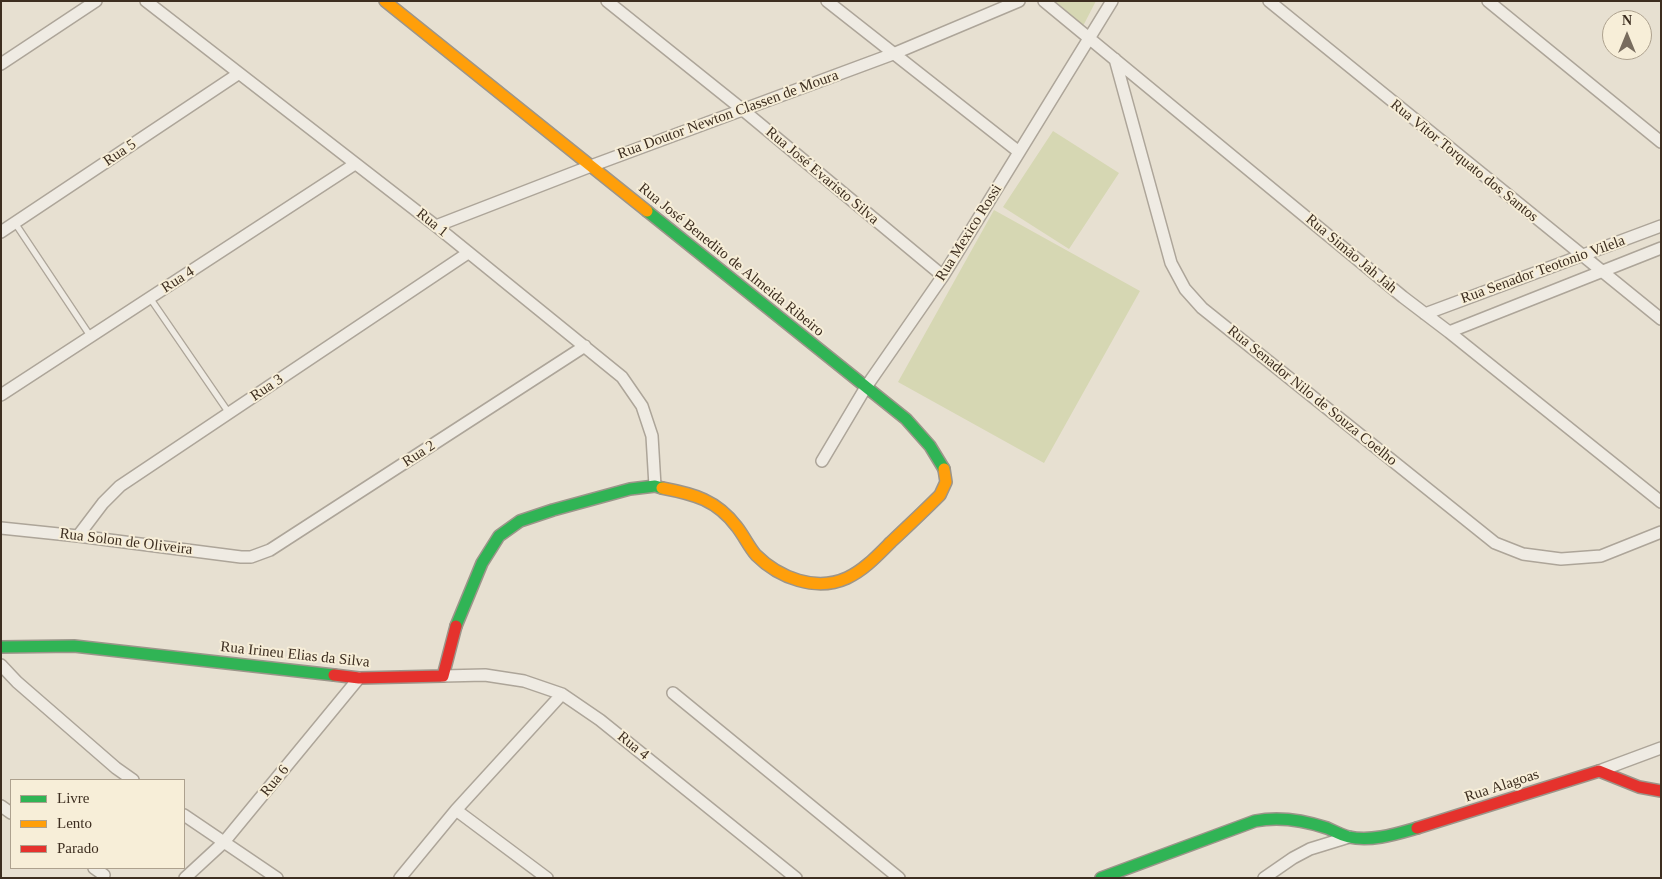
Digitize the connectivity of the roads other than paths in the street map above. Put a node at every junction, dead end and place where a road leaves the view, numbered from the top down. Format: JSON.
{"nodes":[{"id":1,"x":96,"y":1,"type":"edge"},
{"id":2,"x":146,"y":1,"type":"edge"},
{"id":3,"x":385,"y":1,"type":"edge"},
{"id":4,"x":607,"y":1,"type":"edge"},
{"id":5,"x":827,"y":1,"type":"edge"},
{"id":6,"x":1019,"y":1,"type":"edge"},
{"id":7,"x":1044,"y":1,"type":"edge"},
{"id":8,"x":1112,"y":1,"type":"edge"},
{"id":9,"x":1269,"y":1,"type":"edge"},
{"id":10,"x":1488,"y":1,"type":"edge"},
{"id":11,"x":1090,"y":38,"type":"junction"},
{"id":12,"x":892,"y":54,"type":"junction"},
{"id":13,"x":1115,"y":59,"type":"junction"},
{"id":14,"x":1,"y":64,"type":"edge"},
{"id":15,"x":238,"y":74,"type":"junction"},
{"id":16,"x":743,"y":110,"type":"junction"},
{"id":17,"x":1661,"y":142,"type":"edge"},
{"id":18,"x":1019,"y":152,"type":"junction"},
{"id":19,"x":355,"y":164,"type":"junction"},
{"id":20,"x":591,"y":166,"type":"junction"},
{"id":21,"x":15,"y":223,"type":"junction"},
{"id":22,"x":436,"y":226,"type":"junction"},
{"id":23,"x":1661,"y":226,"type":"edge"},
{"id":24,"x":1,"y":232,"type":"edge"},
{"id":25,"x":1661,"y":248,"type":"edge"},
{"id":26,"x":468,"y":253,"type":"junction"},
{"id":27,"x":1580,"y":255,"type":"junction"},
{"id":28,"x":1602,"y":272,"type":"junction"},
{"id":29,"x":943,"y":276,"type":"junction"},
{"id":30,"x":150,"y":298,"type":"junction"},
{"id":31,"x":1425,"y":314,"type":"junction"},
{"id":32,"x":1661,"y":320,"type":"edge"},
{"id":33,"x":1449,"y":332,"type":"junction"},
{"id":34,"x":91,"y":336,"type":"junction"},
{"id":35,"x":585,"y":346,"type":"junction"},
{"id":36,"x":866,"y":387,"type":"junction"},
{"id":37,"x":1,"y":395,"type":"edge"},
{"id":38,"x":229,"y":413,"type":"junction"},
{"id":39,"x":822,"y":461,"type":"dead end"},
{"id":40,"x":655,"y":486,"type":"junction"},
{"id":41,"x":1661,"y":502,"type":"edge"},
{"id":42,"x":1,"y":528,"type":"edge"},
{"id":43,"x":1661,"y":532,"type":"edge"},
{"id":44,"x":78,"y":536,"type":"junction"},
{"id":45,"x":250,"y":557,"type":"joint"},
{"id":46,"x":1,"y":647,"type":"edge"},
{"id":47,"x":1,"y":665,"type":"edge"},
{"id":48,"x":443,"y":676,"type":"junction"},
{"id":49,"x":359,"y":678,"type":"junction"},
{"id":50,"x":673,"y":693,"type":"dead end"},
{"id":51,"x":562,"y":694,"type":"junction"},
{"id":52,"x":1661,"y":748,"type":"edge"},
{"id":53,"x":1599,"y":771,"type":"junction"},
{"id":54,"x":132,"y":779,"type":"edge"},
{"id":55,"x":1661,"y":791,"type":"edge"},
{"id":56,"x":456,"y":810,"type":"junction"},
{"id":57,"x":185,"y":816,"type":"edge"},
{"id":58,"x":1349,"y":837,"type":"junction"},
{"id":59,"x":224,"y":842,"type":"junction"},
{"id":60,"x":95,"y":869,"type":"edge"},
{"id":61,"x":104,"y":875,"type":"dead end"},
{"id":62,"x":185,"y":878,"type":"edge"},
{"id":63,"x":277,"y":878,"type":"edge"},
{"id":64,"x":400,"y":878,"type":"edge"},
{"id":65,"x":547,"y":878,"type":"edge"},
{"id":66,"x":796,"y":878,"type":"edge"},
{"id":67,"x":899,"y":878,"type":"edge"},
{"id":68,"x":1101,"y":878,"type":"edge"},
{"id":69,"x":1264,"y":878,"type":"edge"}],
"edges":[{"from":1,"to":14,"type":"street"},
{"from":2,"to":15,"type":"street","name":"Rua 1"},
{"from":3,"to":20,"type":"street","name":"Rua José Benedito de Almeida Ribeiro"},
{"from":4,"to":16,"type":"street","name":"Rua José Evaristo Silva"},
{"from":5,"to":12,"type":"street"},
{"from":6,"to":12,"type":"street","name":"Rua Doutor Newton Classen de Moura"},
{"from":7,"to":11,"type":"street","name":"Rua Simão Jah Jah"},
{"from":8,"to":11,"type":"street","name":"Rua Mexico Rossi"},
{"from":9,"to":27,"type":"street","name":"Rua Vitor Torquato dos Santos"},
{"from":10,"to":17,"type":"street"},
{"from":11,"to":13,"type":"street","name":"Rua Simão Jah Jah"},
{"from":11,"to":18,"type":"street","name":"Rua Mexico Rossi"},
{"from":12,"to":16,"type":"street","name":"Rua Doutor Newton Classen de Moura"},
{"from":12,"to":18,"type":"street"},
{"from":13,"to":31,"type":"street","name":"Rua Simão Jah Jah"},
{"from":13,"to":43,"type":"street","name":"Rua Senador Nilo de Souza Coelho"},
{"from":15,"to":19,"type":"street","name":"Rua 1"},
{"from":15,"to":21,"type":"street","name":"Rua 5"},
{"from":16,"to":20,"type":"street","name":"Rua Doutor Newton Classen de Moura"},
{"from":16,"to":29,"type":"street","name":"Rua José Evaristo Silva"},
{"from":18,"to":29,"type":"street","name":"Rua Mexico Rossi"},
{"from":19,"to":22,"type":"street","name":"Rua 1"},
{"from":19,"to":30,"type":"street","name":"Rua 4"},
{"from":20,"to":22,"type":"street","name":"Rua Doutor Newton Classen de Moura"},
{"from":20,"to":36,"type":"street","name":"Rua José Benedito de Almeida Ribeiro"},
{"from":21,"to":24,"type":"street","name":"Rua 5"},
{"from":21,"to":34,"type":"lane"},
{"from":22,"to":26,"type":"street","name":"Rua 1"},
{"from":23,"to":27,"type":"street","name":"Rua Senador Teotonio Vilela"},
{"from":25,"to":28,"type":"street","name":"Rua Senador Teotonio Vilela"},
{"from":26,"to":35,"type":"street","name":"Rua 1"},
{"from":26,"to":38,"type":"street","name":"Rua 3"},
{"from":27,"to":28,"type":"street","name":"Rua Vitor Torquato dos Santos"},
{"from":27,"to":31,"type":"street","name":"Rua Senador Teotonio Vilela"},
{"from":28,"to":32,"type":"street","name":"Rua Vitor Torquato dos Santos"},
{"from":28,"to":33,"type":"street","name":"Rua Senador Teotonio Vilela"},
{"from":29,"to":36,"type":"street","name":"Rua Mexico Rossi"},
{"from":30,"to":34,"type":"street","name":"Rua 4"},
{"from":30,"to":38,"type":"lane"},
{"from":31,"to":33,"type":"street","name":"Rua Simão Jah Jah"},
{"from":33,"to":41,"type":"street","name":"Rua Simão Jah Jah"},
{"from":34,"to":37,"type":"street","name":"Rua 4"},
{"from":35,"to":40,"type":"street","name":"Rua 1"},
{"from":35,"to":45,"type":"street","name":"Rua 2"},
{"from":36,"to":39,"type":"street","name":"Rua Mexico Rossi"},
{"from":36,"to":40,"type":"street","name":"Rua José Benedito de Almeida Ribeiro"},
{"from":38,"to":44,"type":"street","name":"Rua 3"},
{"from":40,"to":48,"type":"street"},
{"from":42,"to":44,"type":"street","name":"Rua Solon de Oliveira"},
{"from":44,"to":45,"type":"street","name":"Rua Solon de Oliveira"},
{"from":46,"to":49,"type":"street","name":"Rua Irineu Elias da Silva"},
{"from":47,"to":54,"type":"street"},
{"from":48,"to":49,"type":"street","name":"Rua Irineu Elias da Silva"},
{"from":48,"to":51,"type":"street","name":"Rua 4"},
{"from":49,"to":59,"type":"street","name":"Rua 6"},
{"from":50,"to":67,"type":"street"},
{"from":51,"to":56,"type":"street"},
{"from":51,"to":66,"type":"street","name":"Rua 4"},
{"from":52,"to":53,"type":"street","name":"Rua Alagoas"},
{"from":53,"to":55,"type":"street"},
{"from":53,"to":58,"type":"street","name":"Rua Alagoas"},
{"from":56,"to":64,"type":"street"},
{"from":56,"to":65,"type":"street"},
{"from":57,"to":59,"type":"street"},
{"from":58,"to":68,"type":"street","name":"Rua Alagoas"},
{"from":58,"to":69,"type":"street"},
{"from":59,"to":62,"type":"street","name":"Rua 6"},
{"from":59,"to":63,"type":"street"},
{"from":60,"to":61,"type":"street"}]}
